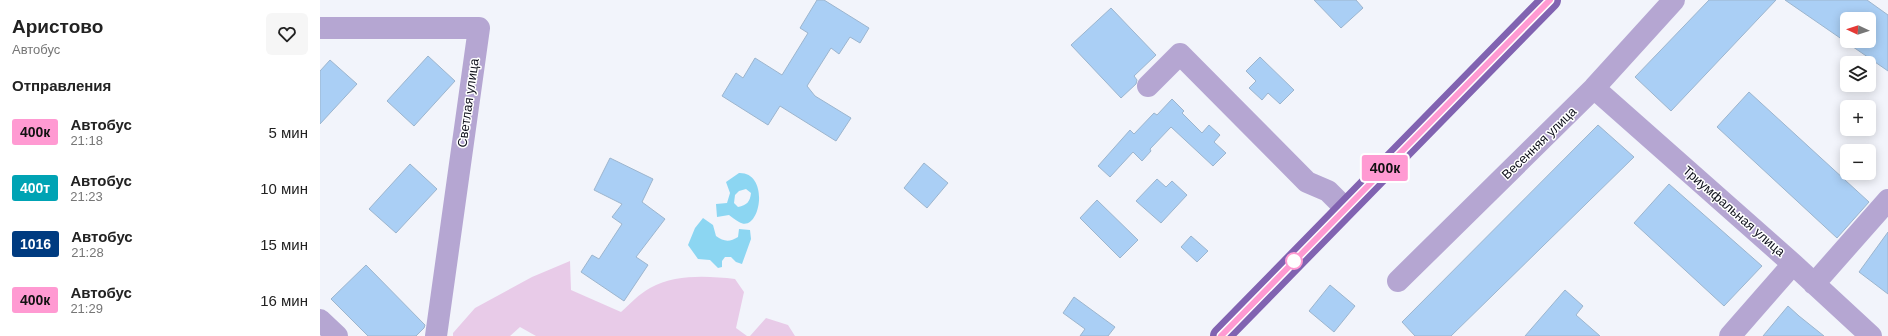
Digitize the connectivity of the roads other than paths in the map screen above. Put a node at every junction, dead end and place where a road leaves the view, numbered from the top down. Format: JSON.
{"nodes":[{"id":1,"x":1550,"y":0,"type":"edge"},
{"id":2,"x":1674,"y":0,"type":"edge"},
{"id":3,"x":320,"y":28,"type":"edge"},
{"id":4,"x":1148,"y":86,"type":"dead end"},
{"id":5,"x":1594,"y":88,"type":"junction"},
{"id":6,"x":1888,"y":200,"type":"edge"},
{"id":7,"x":1345,"y":208,"type":"junction"},
{"id":8,"x":1793,"y":264,"type":"junction"},
{"id":9,"x":1398,"y":281,"type":"dead end"},
{"id":10,"x":1814,"y":284,"type":"junction"},
{"id":11,"x":320,"y":320,"type":"edge"},
{"id":12,"x":337,"y":336,"type":"edge"},
{"id":13,"x":436,"y":336,"type":"edge"},
{"id":14,"x":1221,"y":336,"type":"edge"},
{"id":15,"x":1730,"y":336,"type":"edge"},
{"id":16,"x":1871,"y":336,"type":"edge"}],
"edges":[{"from":1,"to":7,"type":"main road"},
{"from":2,"to":5,"type":"street","name":"Весенняя улица"},
{"from":3,"to":13,"type":"street","name":"Светлая улица"},
{"from":4,"to":7,"type":"street"},
{"from":5,"to":8,"type":"street","name":"Триумфальная улица"},
{"from":5,"to":9,"type":"street","name":"Весенняя улица"},
{"from":6,"to":10,"type":"street"},
{"from":7,"to":14,"type":"main road"},
{"from":8,"to":10,"type":"street","name":"Триумфальная улица"},
{"from":8,"to":15,"type":"street"},
{"from":10,"to":16,"type":"street","name":"Триумфальная улица"},
{"from":11,"to":12,"type":"street"}]}
